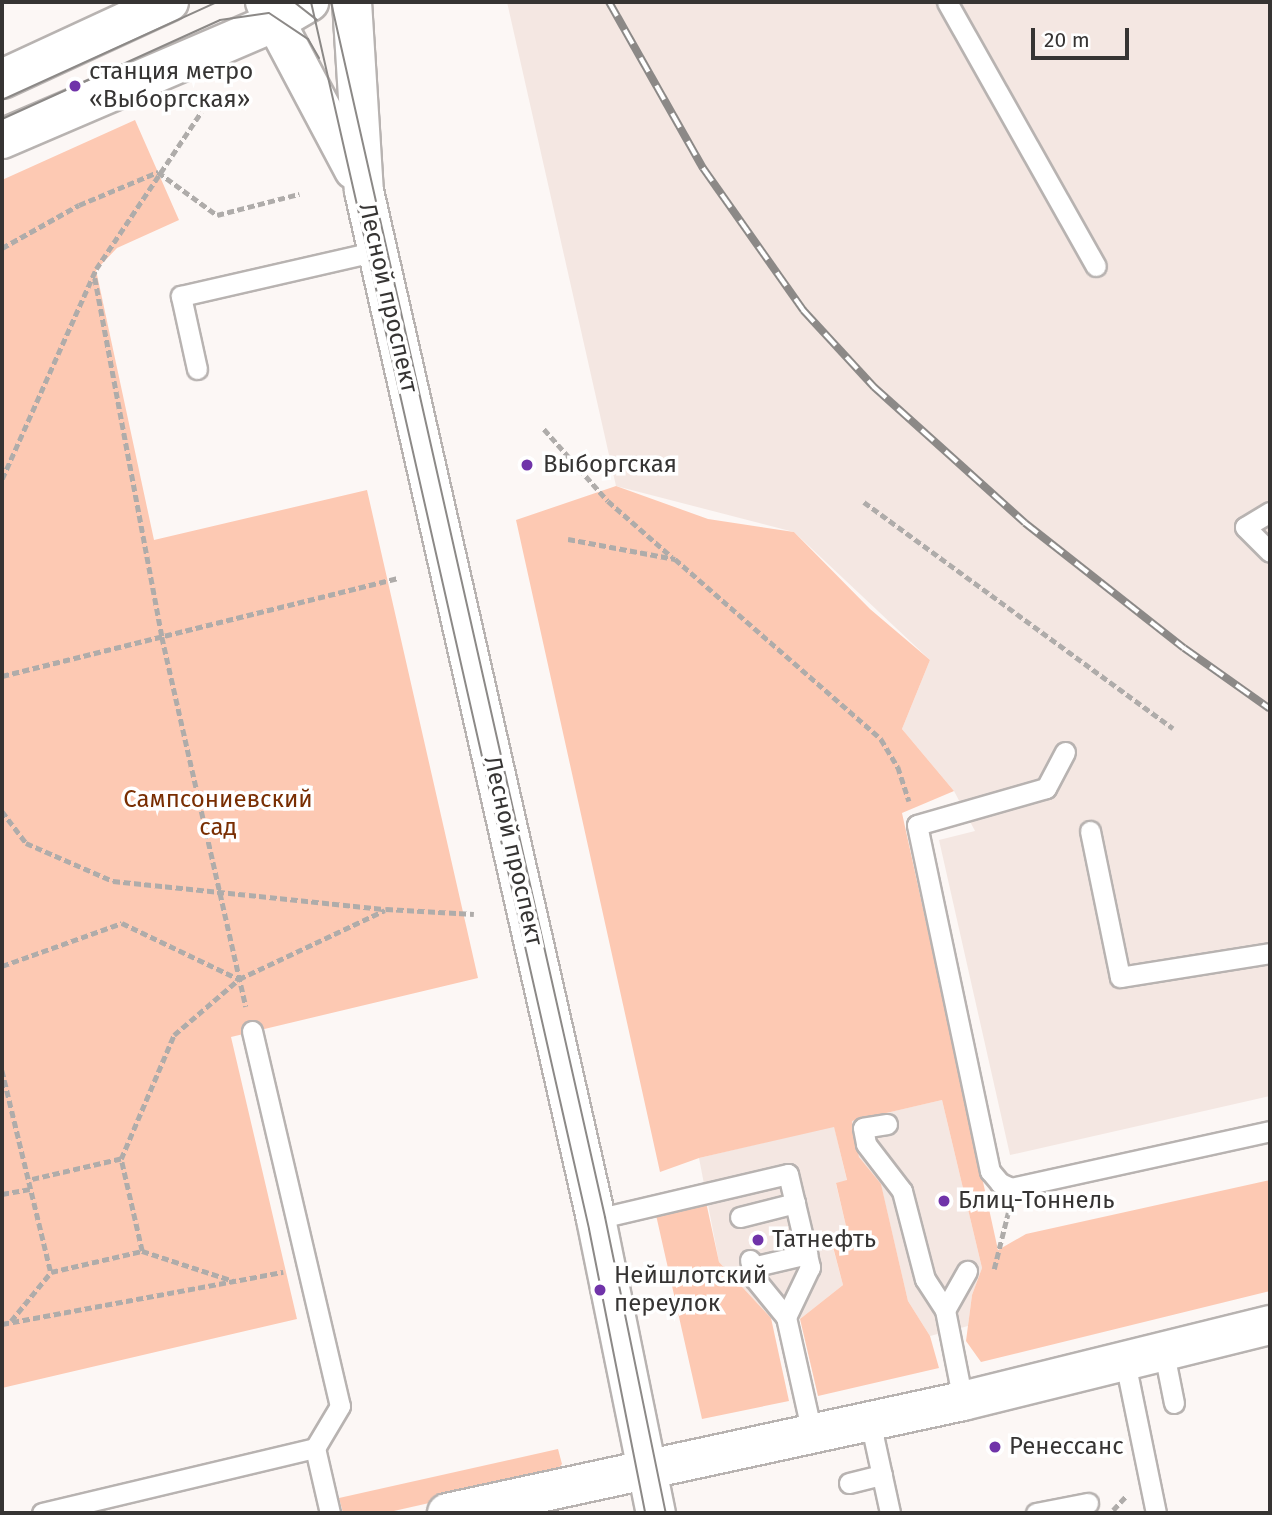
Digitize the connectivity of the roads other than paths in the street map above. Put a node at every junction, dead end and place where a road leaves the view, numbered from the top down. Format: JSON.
{"nodes":[{"id":1,"x":169,"y":2,"type":"edge"},
{"id":2,"x":309,"y":2,"type":"edge"},
{"id":3,"x":352,"y":2,"type":"edge"},
{"id":4,"x":947,"y":2,"type":"edge"},
{"id":5,"x":269,"y":12,"type":"edge"},
{"id":6,"x":2,"y":79,"type":"edge"},
{"id":7,"x":2,"y":139,"type":"edge"},
{"id":8,"x":364,"y":191,"type":"junction"},
{"id":9,"x":377,"y":251,"type":"junction"},
{"id":10,"x":1096,"y":266,"type":"dead end"},
{"id":11,"x":197,"y":369,"type":"dead end"},
{"id":12,"x":1270,"y":512,"type":"edge"},
{"id":13,"x":1270,"y":552,"type":"edge"},
{"id":14,"x":1065,"y":752,"type":"dead end"},
{"id":15,"x":1090,"y":831,"type":"dead end"},
{"id":16,"x":1270,"y":953,"type":"edge"},
{"id":17,"x":252,"y":1031,"type":"road end"},
{"id":18,"x":887,"y":1124,"type":"dead end"},
{"id":19,"x":1270,"y":1131,"type":"edge"},
{"id":20,"x":733,"y":1187,"type":"junction"},
{"id":21,"x":795,"y":1203,"type":"junction"},
{"id":22,"x":596,"y":1219,"type":"junction"},
{"id":23,"x":807,"y":1254,"type":"junction"},
{"id":24,"x":964,"y":1277,"type":"road end"},
{"id":25,"x":945,"y":1310,"type":"junction"},
{"id":26,"x":786,"y":1317,"type":"junction"},
{"id":27,"x":1270,"y":1325,"type":"edge"},
{"id":28,"x":1147,"y":1357,"type":"junction"},
{"id":29,"x":963,"y":1401,"type":"junction"},
{"id":30,"x":1169,"y":1404,"type":"dead end"},
{"id":31,"x":870,"y":1420,"type":"junction"},
{"id":32,"x":812,"y":1433,"type":"junction"},
{"id":33,"x":315,"y":1448,"type":"junction"},
{"id":34,"x":647,"y":1468,"type":"junction"},
{"id":35,"x":882,"y":1475,"type":"junction"},
{"id":36,"x":849,"y":1483,"type":"dead end"},
{"id":37,"x":1088,"y":1503,"type":"dead end"},
{"id":38,"x":484,"y":1509,"type":"edge"},
{"id":39,"x":42,"y":1513,"type":"edge"},
{"id":40,"x":330,"y":1513,"type":"edge"},
{"id":41,"x":447,"y":1513,"type":"edge"},
{"id":42,"x":656,"y":1513,"type":"edge"},
{"id":43,"x":890,"y":1513,"type":"edge"},
{"id":44,"x":1036,"y":1513,"type":"edge"},
{"id":45,"x":1156,"y":1513,"type":"edge"}],
"edges":[{"from":1,"to":6,"type":"main road"},
{"from":2,"to":5,"type":"main road"},
{"from":3,"to":8,"type":"main road","name":"Лесной проспект"},
{"from":4,"to":10,"type":"lane"},
{"from":5,"to":7,"type":"main road"},
{"from":5,"to":8,"type":"main road","name":"Лесной проспект"},
{"from":8,"to":9,"type":"main road","name":"Лесной проспект"},
{"from":9,"to":11,"type":"lane"},
{"from":9,"to":22,"type":"main road","name":"Лесной проспект"},
{"from":12,"to":13,"type":"lane"},
{"from":14,"to":19,"type":"lane"},
{"from":15,"to":16,"type":"lane"},
{"from":17,"to":33,"type":"lane"},
{"from":18,"to":25,"type":"lane"},
{"from":20,"to":21,"type":"lane"},
{"from":20,"to":21,"type":"lane"},
{"from":20,"to":22,"type":"lane"},
{"from":21,"to":23,"type":"lane"},
{"from":22,"to":34,"type":"main road","name":"Лесной проспект"},
{"from":23,"to":26,"type":"lane"},
{"from":23,"to":26,"type":"lane"},
{"from":24,"to":25,"type":"lane"},
{"from":25,"to":29,"type":"lane"},
{"from":26,"to":32,"type":"lane"},
{"from":27,"to":28,"type":"main road"},
{"from":28,"to":29,"type":"main road"},
{"from":28,"to":30,"type":"lane"},
{"from":28,"to":45,"type":"lane"},
{"from":29,"to":31,"type":"main road"},
{"from":31,"to":32,"type":"main road"},
{"from":31,"to":35,"type":"lane"},
{"from":32,"to":34,"type":"main road"},
{"from":33,"to":39,"type":"lane"},
{"from":33,"to":40,"type":"lane"},
{"from":34,"to":38,"type":"main road"},
{"from":34,"to":42,"type":"main road","name":"Лесной проспект"},
{"from":35,"to":36,"type":"lane"},
{"from":35,"to":43,"type":"lane"},
{"from":37,"to":44,"type":"lane"},
{"from":38,"to":41,"type":"main road"}]}
